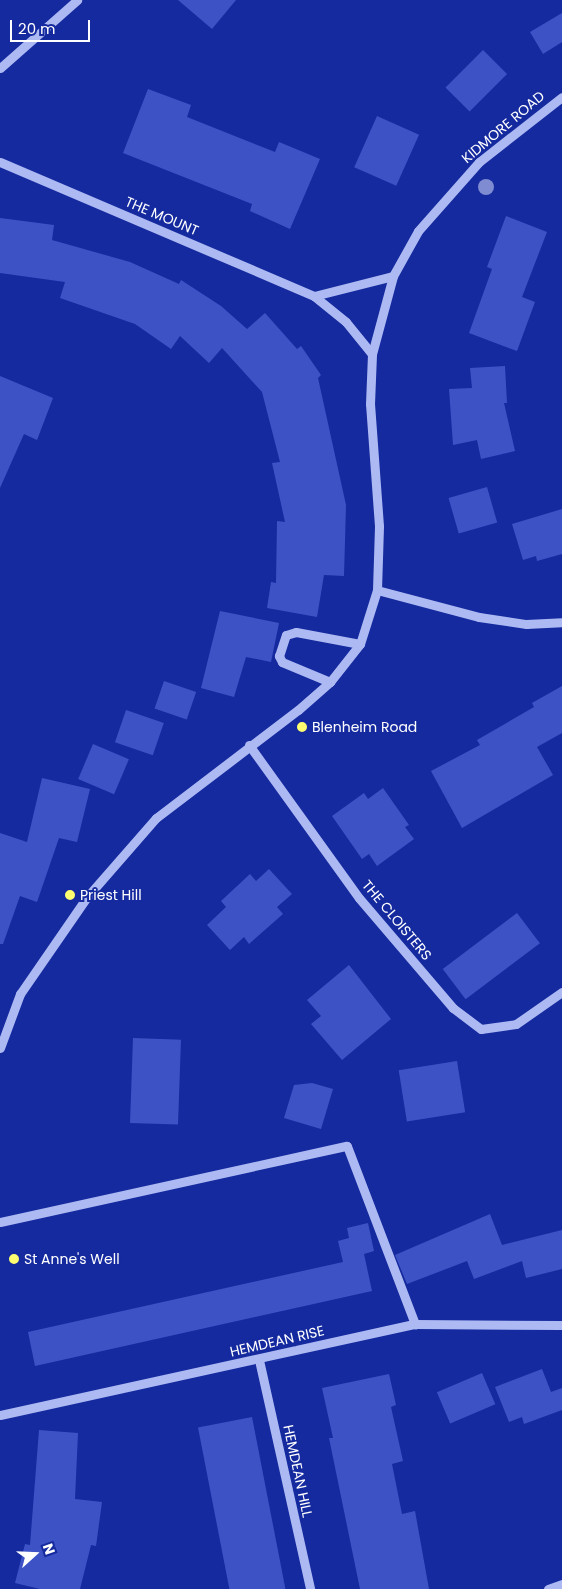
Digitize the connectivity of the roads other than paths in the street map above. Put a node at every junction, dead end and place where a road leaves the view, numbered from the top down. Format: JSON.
{"nodes":[{"id":1,"x":78,"y":0,"type":"edge"},
{"id":2,"x":0,"y":68,"type":"edge"},
{"id":3,"x":562,"y":97,"type":"edge"},
{"id":4,"x":0,"y":162,"type":"edge"},
{"id":5,"x":393,"y":276,"type":"junction"},
{"id":6,"x":314,"y":296,"type":"junction"},
{"id":7,"x":372,"y":354,"type":"junction"},
{"id":8,"x":376,"y":590,"type":"junction"},
{"id":9,"x":562,"y":622,"type":"edge"},
{"id":10,"x":360,"y":644,"type":"junction"},
{"id":11,"x":330,"y":682,"type":"junction"},
{"id":12,"x":249,"y":744,"type":"junction"},
{"id":13,"x":562,"y":992,"type":"edge"},
{"id":14,"x":0,"y":1048,"type":"edge"},
{"id":15,"x":0,"y":1222,"type":"edge"},
{"id":16,"x":415,"y":1324,"type":"junction"},
{"id":17,"x":562,"y":1325,"type":"edge"},
{"id":18,"x":259,"y":1360,"type":"junction"},
{"id":19,"x":0,"y":1415,"type":"edge"},
{"id":20,"x":562,"y":1584,"type":"edge"},
{"id":21,"x":310,"y":1589,"type":"edge"},
{"id":22,"x":548,"y":1589,"type":"edge"}],
"edges":[{"from":1,"to":2,"type":"street"},
{"from":3,"to":5,"type":"street","name":"KIDMORE ROAD"},
{"from":4,"to":6,"type":"street","name":"THE MOUNT"},
{"from":5,"to":6,"type":"street"},
{"from":5,"to":7,"type":"street"},
{"from":6,"to":7,"type":"street","name":"THE MOUNT"},
{"from":7,"to":8,"type":"street"},
{"from":8,"to":9,"type":"street"},
{"from":8,"to":10,"type":"street"},
{"from":10,"to":11,"type":"street"},
{"from":10,"to":11,"type":"street"},
{"from":11,"to":12,"type":"street"},
{"from":12,"to":13,"type":"street","name":"THE CLOISTERS"},
{"from":12,"to":14,"type":"street"},
{"from":15,"to":16,"type":"street"},
{"from":16,"to":17,"type":"street","name":"HEMDEAN RISE"},
{"from":16,"to":18,"type":"street","name":"HEMDEAN RISE"},
{"from":18,"to":19,"type":"street","name":"HEMDEAN RISE"},
{"from":18,"to":21,"type":"street","name":"HEMDEAN HILL"},
{"from":20,"to":22,"type":"street"}]}
